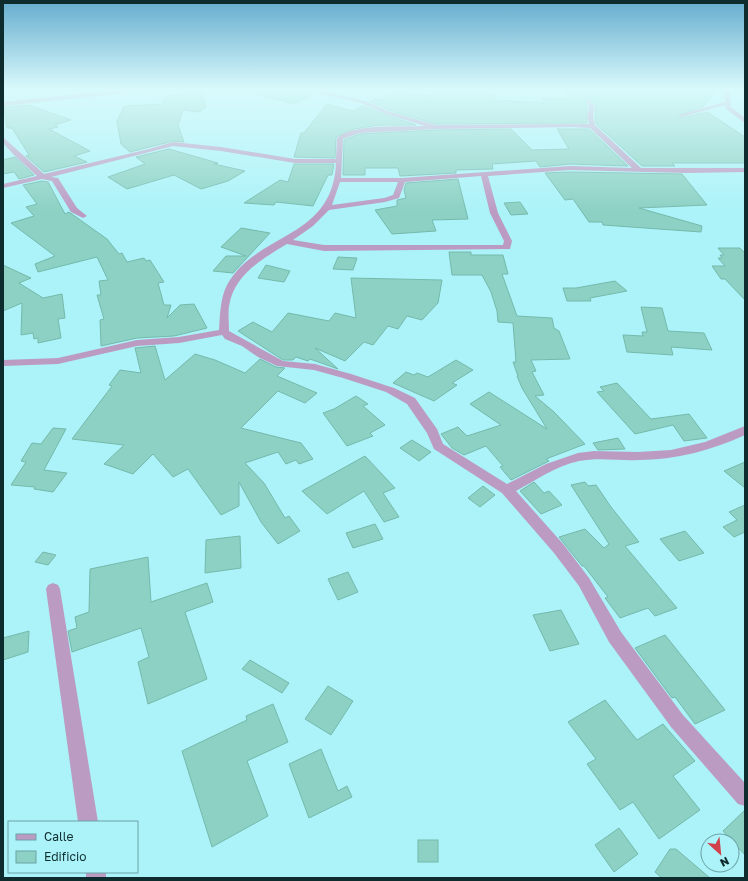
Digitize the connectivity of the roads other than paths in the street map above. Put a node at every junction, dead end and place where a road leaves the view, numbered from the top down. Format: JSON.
{"nodes":[{"id":1,"x":367,"y":130,"type":"edge"},
{"id":2,"x":596,"y":130,"type":"edge"},
{"id":3,"x":3,"y":138,"type":"edge"},
{"id":4,"x":339,"y":161,"type":"junction"},
{"id":5,"x":639,"y":170,"type":"junction"},
{"id":6,"x":745,"y":170,"type":"edge"},
{"id":7,"x":484,"y":175,"type":"junction"},
{"id":8,"x":43,"y":177,"type":"junction"},
{"id":9,"x":337,"y":180,"type":"junction"},
{"id":10,"x":402,"y":180,"type":"junction"},
{"id":11,"x":3,"y":186,"type":"edge"},
{"id":12,"x":326,"y":208,"type":"junction"},
{"id":13,"x":83,"y":216,"type":"dead end"},
{"id":14,"x":286,"y":241,"type":"junction"},
{"id":15,"x":224,"y":332,"type":"junction"},
{"id":16,"x":3,"y":363,"type":"edge"},
{"id":17,"x":745,"y":430,"type":"edge"},
{"id":18,"x":507,"y":490,"type":"junction"},
{"id":19,"x":53,"y":589,"type":"dead end"},
{"id":20,"x":745,"y":797,"type":"edge"},
{"id":21,"x":88,"y":821,"type":"edge"}],
"edges":[{"from":1,"to":4,"type":"street"},
{"from":2,"to":5,"type":"street"},
{"from":3,"to":8,"type":"street"},
{"from":4,"to":8,"type":"street"},
{"from":4,"to":9,"type":"street"},
{"from":5,"to":6,"type":"street"},
{"from":5,"to":7,"type":"street"},
{"from":7,"to":10,"type":"street"},
{"from":7,"to":14,"type":"street"},
{"from":8,"to":11,"type":"street"},
{"from":8,"to":13,"type":"street"},
{"from":9,"to":10,"type":"street"},
{"from":9,"to":12,"type":"street"},
{"from":10,"to":12,"type":"street"},
{"from":12,"to":14,"type":"street"},
{"from":14,"to":15,"type":"street"},
{"from":15,"to":16,"type":"street"},
{"from":15,"to":18,"type":"street"},
{"from":17,"to":18,"type":"street"},
{"from":18,"to":20,"type":"street"},
{"from":19,"to":21,"type":"street"}]}
